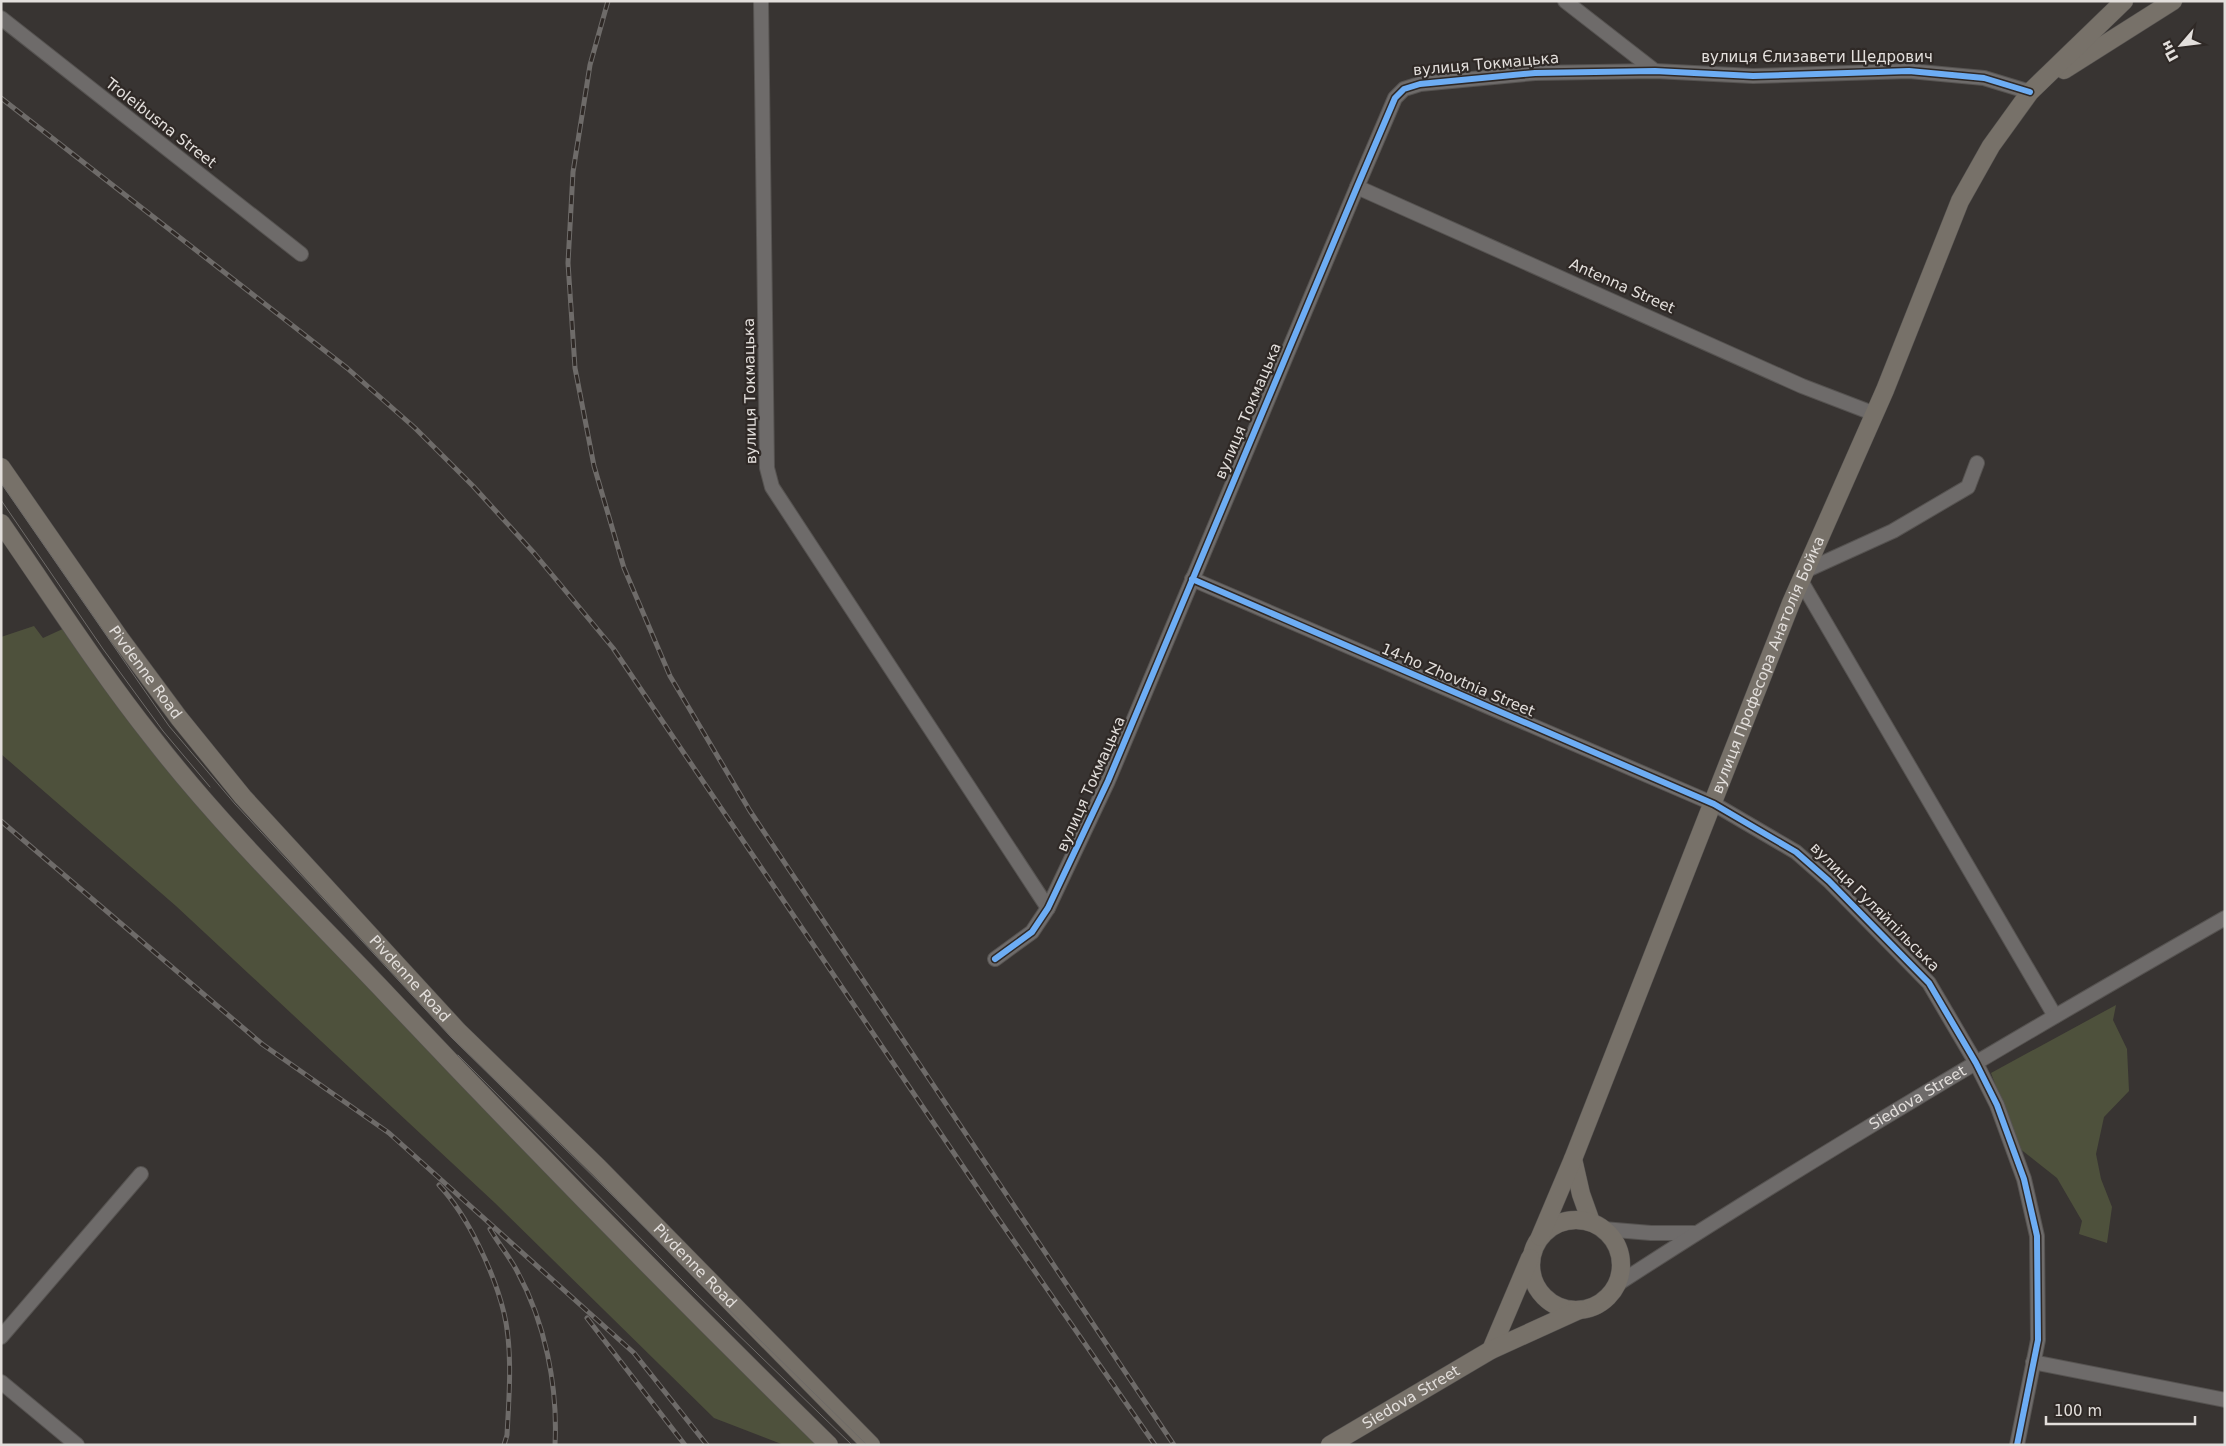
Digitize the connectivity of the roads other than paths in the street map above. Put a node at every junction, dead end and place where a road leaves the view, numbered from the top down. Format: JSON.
{"nodes":[{"id":1,"x":760,"y":1,"type":"edge"},
{"id":2,"x":1565,"y":1,"type":"edge"},
{"id":3,"x":2124,"y":1,"type":"edge"},
{"id":4,"x":2173,"y":1,"type":"edge"},
{"id":5,"x":1,"y":18,"type":"edge"},
{"id":6,"x":1655,"y":71,"type":"junction"},
{"id":7,"x":2030,"y":92,"type":"junction"},
{"id":8,"x":1356,"y":186,"type":"junction"},
{"id":9,"x":301,"y":254,"type":"dead end"},
{"id":10,"x":1875,"y":414,"type":"junction"},
{"id":11,"x":1977,"y":463,"type":"dead end"},
{"id":12,"x":1,"y":467,"type":"edge"},
{"id":13,"x":1,"y":524,"type":"edge"},
{"id":14,"x":1803,"y":576,"type":"junction"},
{"id":15,"x":1192,"y":579,"type":"junction"},
{"id":16,"x":1714,"y":804,"type":"junction"},
{"id":17,"x":1048,"y":908,"type":"junction"},
{"id":18,"x":2225,"y":918,"type":"edge"},
{"id":19,"x":994,"y":959,"type":"dead end"},
{"id":20,"x":2055,"y":1016,"type":"junction"},
{"id":21,"x":1976,"y":1063,"type":"junction"},
{"id":22,"x":1574,"y":1159,"type":"junction"},
{"id":23,"x":141,"y":1174,"type":"dead end"},
{"id":24,"x":1597,"y":1226,"type":"junction"},
{"id":25,"x":1696,"y":1233,"type":"junction"},
{"id":26,"x":1537,"y":1243,"type":"junction"},
{"id":27,"x":1616,"y":1285,"type":"junction"},
{"id":28,"x":1580,"y":1310,"type":"junction"},
{"id":29,"x":1,"y":1337,"type":"edge"},
{"id":30,"x":1491,"y":1350,"type":"junction"},
{"id":31,"x":2034,"y":1362,"type":"junction"},
{"id":32,"x":1,"y":1382,"type":"edge"},
{"id":33,"x":2225,"y":1400,"type":"edge"},
{"id":34,"x":77,"y":1445,"type":"edge"},
{"id":35,"x":829,"y":1445,"type":"edge"},
{"id":36,"x":871,"y":1445,"type":"edge"},
{"id":37,"x":1330,"y":1445,"type":"edge"},
{"id":38,"x":2017,"y":1445,"type":"edge"}],
"edges":[{"from":1,"to":17,"type":"street","name":"вулиця Токмацька"},
{"from":2,"to":6,"type":"street"},
{"from":3,"to":7,"type":"main road"},
{"from":4,"to":7,"type":"main road"},
{"from":5,"to":9,"type":"street","name":"Troleibusna Street"},
{"from":6,"to":7,"type":"street","name":"вулиця Єлизавети Щедрович"},
{"from":6,"to":8,"type":"street","name":"вулиця Токмацька"},
{"from":7,"to":10,"type":"main road","name":"вулиця Професора Анатолія Бойка"},
{"from":8,"to":10,"type":"street","name":"Antenna Street"},
{"from":8,"to":15,"type":"street","name":"вулиця Токмацька"},
{"from":10,"to":14,"type":"main road","name":"вулиця Професора Анатолія Бойка"},
{"from":11,"to":14,"type":"street"},
{"from":12,"to":36,"type":"main road","name":"Pivdenne Road"},
{"from":13,"to":35,"type":"main road","name":"Pivdenne Road"},
{"from":14,"to":16,"type":"main road","name":"вулиця Професора Анатолія Бойка"},
{"from":14,"to":20,"type":"street"},
{"from":15,"to":16,"type":"street","name":"14-ho Zhovtnia Street"},
{"from":15,"to":17,"type":"street","name":"вулиця Токмацька"},
{"from":16,"to":21,"type":"street","name":"вулиця Гуляйпільська"},
{"from":16,"to":22,"type":"main road","name":"вулиця Професора Анатолія Бойка"},
{"from":17,"to":19,"type":"street","name":"вулиця Токмацька"},
{"from":18,"to":20,"type":"street","name":"Siedova Street"},
{"from":20,"to":21,"type":"street","name":"Siedova Street"},
{"from":21,"to":25,"type":"street","name":"Siedova Street"},
{"from":21,"to":31,"type":"street","name":"вулиця Гуляйпільська"},
{"from":22,"to":24,"type":"main road"},
{"from":22,"to":26,"type":"main road","name":"вулиця Професора Анатолія Бойка"},
{"from":23,"to":29,"type":"street"},
{"from":24,"to":25,"type":"street"},
{"from":24,"to":26,"type":"main road"},
{"from":24,"to":27,"type":"main road"},
{"from":25,"to":27,"type":"street","name":"Siedova Street"},
{"from":26,"to":28,"type":"main road"},
{"from":26,"to":30,"type":"main road"},
{"from":27,"to":28,"type":"main road"},
{"from":28,"to":30,"type":"main road","name":"Siedova Street"},
{"from":30,"to":37,"type":"main road","name":"Siedova Street"},
{"from":31,"to":33,"type":"street"},
{"from":31,"to":38,"type":"street","name":"вулиця Гуляйпільська"},
{"from":32,"to":34,"type":"street"}]}
